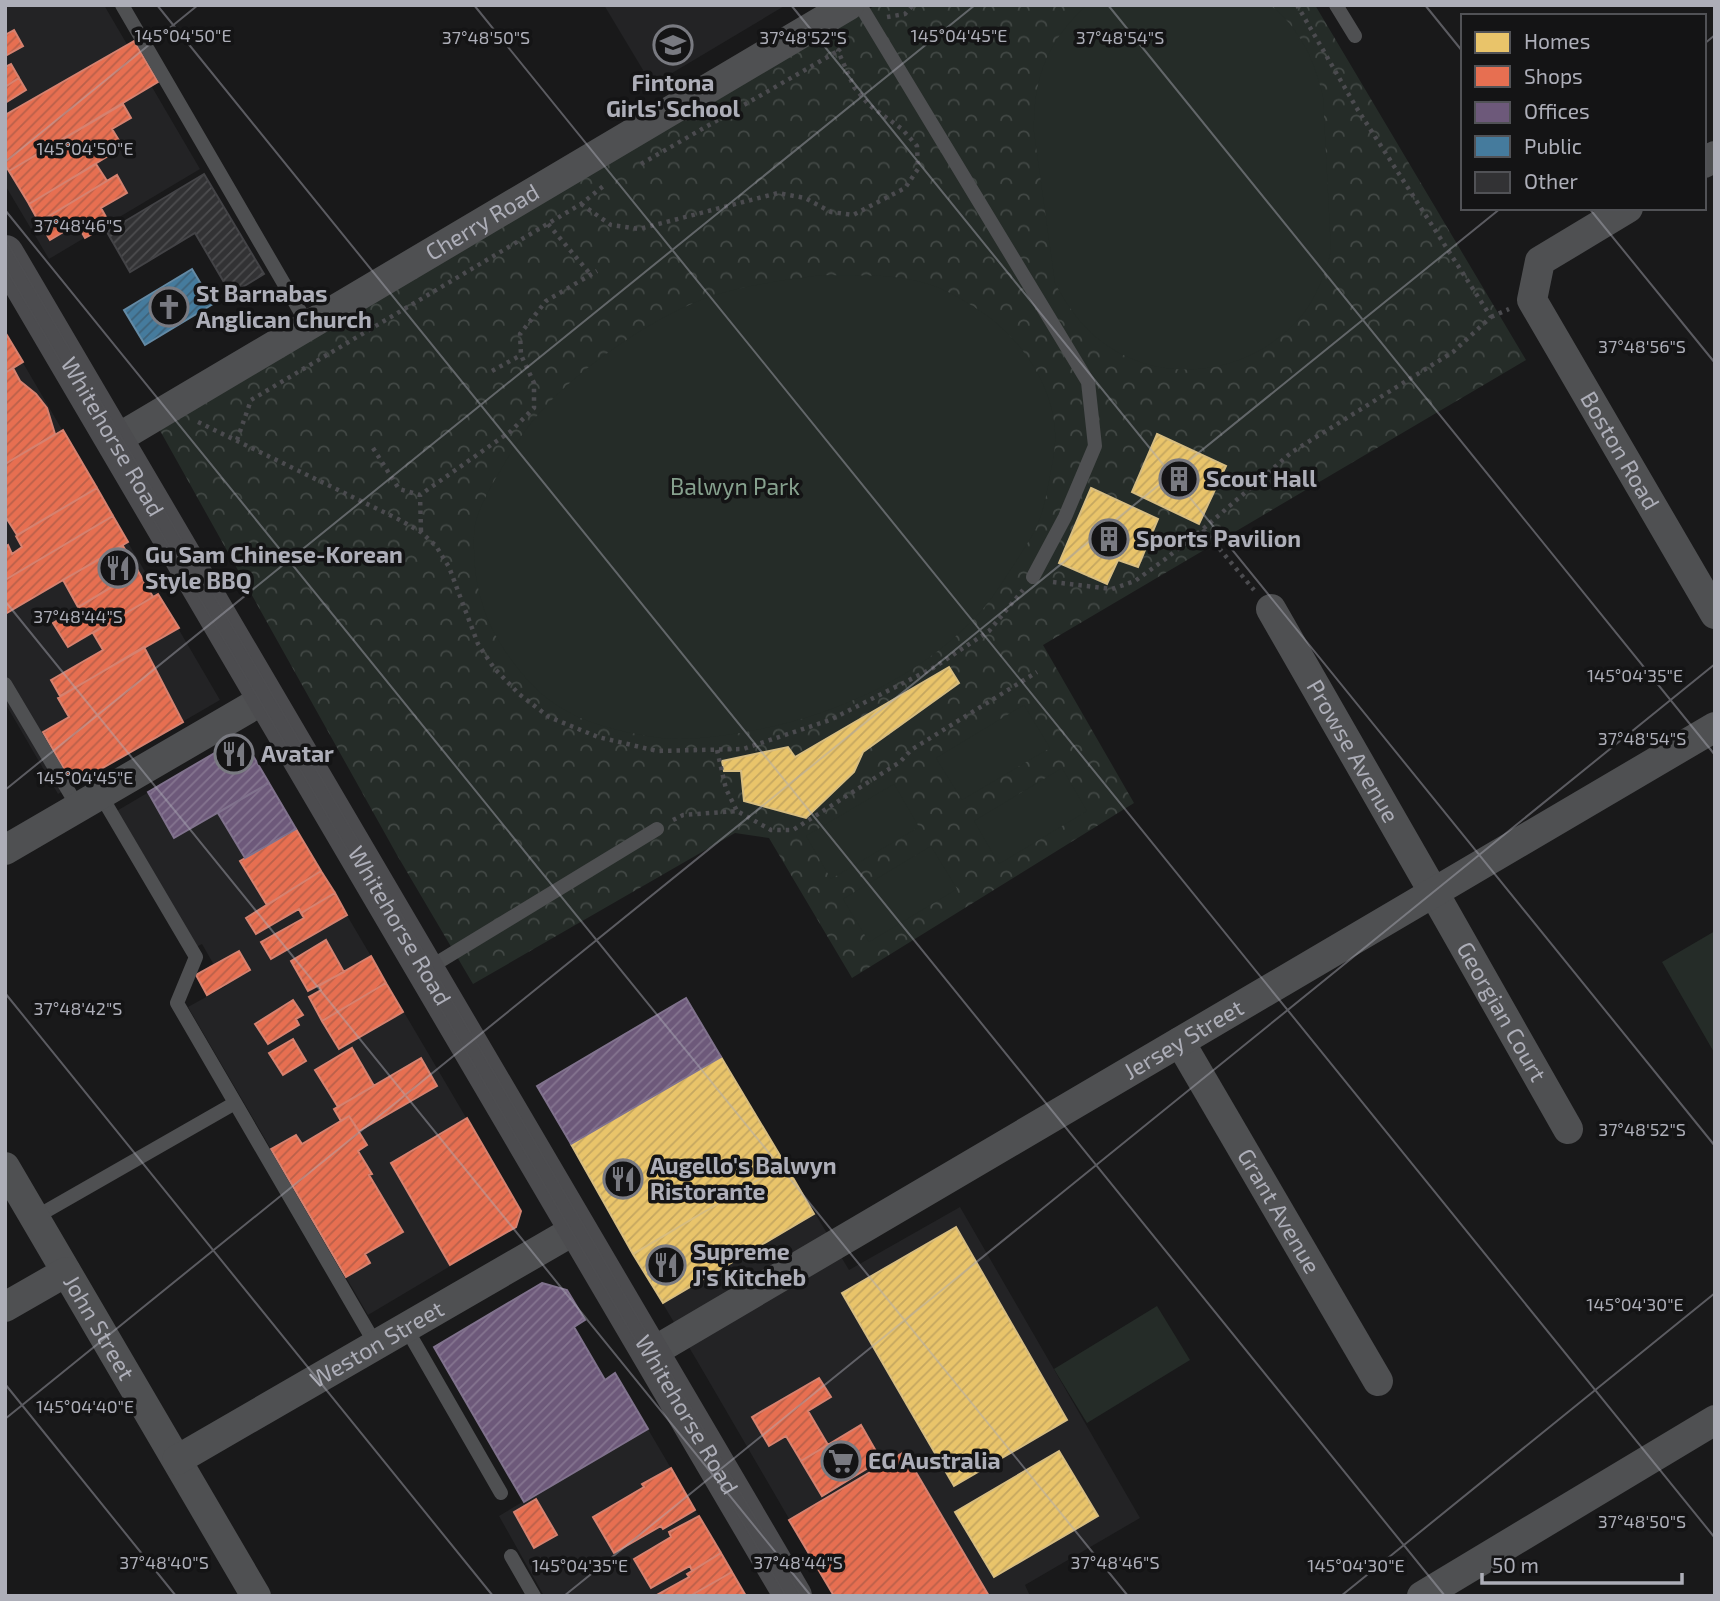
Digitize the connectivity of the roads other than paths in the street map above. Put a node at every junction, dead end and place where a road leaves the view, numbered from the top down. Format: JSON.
{"nodes":[{"id":1,"x":122,"y":5,"type":"edge"},
{"id":2,"x":860,"y":5,"type":"edge"},
{"id":3,"x":1336,"y":5,"type":"edge"},
{"id":4,"x":859,"y":13,"type":"edge"},
{"id":5,"x":1355,"y":36,"type":"dead end"},
{"id":6,"x":1625,"y":210,"type":"edge"},
{"id":7,"x":5,"y":254,"type":"edge"},
{"id":8,"x":308,"y":325,"type":"junction"},
{"id":9,"x":115,"y":440,"type":"junction"},
{"id":10,"x":1033,"y":577,"type":"road end"},
{"id":11,"x":1271,"y":609,"type":"road end"},
{"id":12,"x":1715,"y":614,"type":"edge"},
{"id":13,"x":5,"y":684,"type":"edge"},
{"id":14,"x":266,"y":698,"type":"junction"},
{"id":15,"x":1715,"y":727,"type":"edge"},
{"id":16,"x":89,"y":800,"type":"junction"},
{"id":17,"x":657,"y":829,"type":"road end"},
{"id":18,"x":5,"y":849,"type":"edge"},
{"id":19,"x":1434,"y":893,"type":"junction"},
{"id":20,"x":425,"y":970,"type":"junction"},
{"id":21,"x":1180,"y":1042,"type":"junction"},
{"id":22,"x":235,"y":1103,"type":"junction"},
{"id":23,"x":1568,"y":1129,"type":"dead end"},
{"id":24,"x":5,"y":1167,"type":"edge"},
{"id":25,"x":34,"y":1218,"type":"junction"},
{"id":26,"x":578,"y":1228,"type":"junction"},
{"id":27,"x":66,"y":1272,"type":"junction"},
{"id":28,"x":5,"y":1307,"type":"edge"},
{"id":29,"x":406,"y":1328,"type":"junction"},
{"id":30,"x":376,"y":1345,"type":"junction"},
{"id":31,"x":651,"y":1353,"type":"junction"},
{"id":32,"x":1378,"y":1381,"type":"dead end"},
{"id":33,"x":1715,"y":1420,"type":"edge"},
{"id":34,"x":177,"y":1460,"type":"junction"},
{"id":35,"x":501,"y":1493,"type":"dead end"},
{"id":36,"x":511,"y":1556,"type":"dead end"},
{"id":37,"x":256,"y":1596,"type":"edge"},
{"id":38,"x":534,"y":1596,"type":"edge"},
{"id":39,"x":793,"y":1596,"type":"edge"},
{"id":40,"x":1422,"y":1596,"type":"edge"}],
"edges":[{"from":1,"to":8,"type":"lane"},
{"from":2,"to":4,"type":"lane"},
{"from":3,"to":5,"type":"lane"},
{"from":4,"to":8,"type":"street","name":"Cherry Road"},
{"from":4,"to":10,"type":"lane"},
{"from":6,"to":12,"type":"street","name":"Boston Road"},
{"from":7,"to":9,"type":"main road","name":"Whitehorse Road"},
{"from":8,"to":9,"type":"street","name":"Cherry Road"},
{"from":9,"to":14,"type":"main road","name":"Whitehorse Road"},
{"from":11,"to":19,"type":"street","name":"Prowse Avenue"},
{"from":13,"to":16,"type":"lane"},
{"from":14,"to":16,"type":"street"},
{"from":14,"to":20,"type":"main road","name":"Whitehorse Road"},
{"from":15,"to":19,"type":"street","name":"Jersey Street"},
{"from":16,"to":18,"type":"street"},
{"from":16,"to":22,"type":"lane"},
{"from":17,"to":20,"type":"lane"},
{"from":19,"to":21,"type":"street","name":"Jersey Street"},
{"from":19,"to":23,"type":"street","name":"Georgian Court"},
{"from":20,"to":26,"type":"main road","name":"Whitehorse Road"},
{"from":21,"to":31,"type":"street","name":"Jersey Street"},
{"from":21,"to":32,"type":"street","name":"Grant Avenue"},
{"from":22,"to":25,"type":"lane"},
{"from":22,"to":30,"type":"lane"},
{"from":24,"to":25,"type":"street","name":"John Street"},
{"from":25,"to":27,"type":"street","name":"John Street"},
{"from":26,"to":29,"type":"street","name":"Weston Street"},
{"from":26,"to":31,"type":"main road","name":"Whitehorse Road"},
{"from":27,"to":28,"type":"street"},
{"from":27,"to":34,"type":"street","name":"John Street"},
{"from":29,"to":30,"type":"street","name":"Weston Street"},
{"from":29,"to":35,"type":"lane"},
{"from":30,"to":34,"type":"street","name":"Weston Street"},
{"from":31,"to":39,"type":"main road","name":"Whitehorse Road"},
{"from":33,"to":40,"type":"street"},
{"from":34,"to":37,"type":"street","name":"John Street"},
{"from":36,"to":38,"type":"lane"}]}
